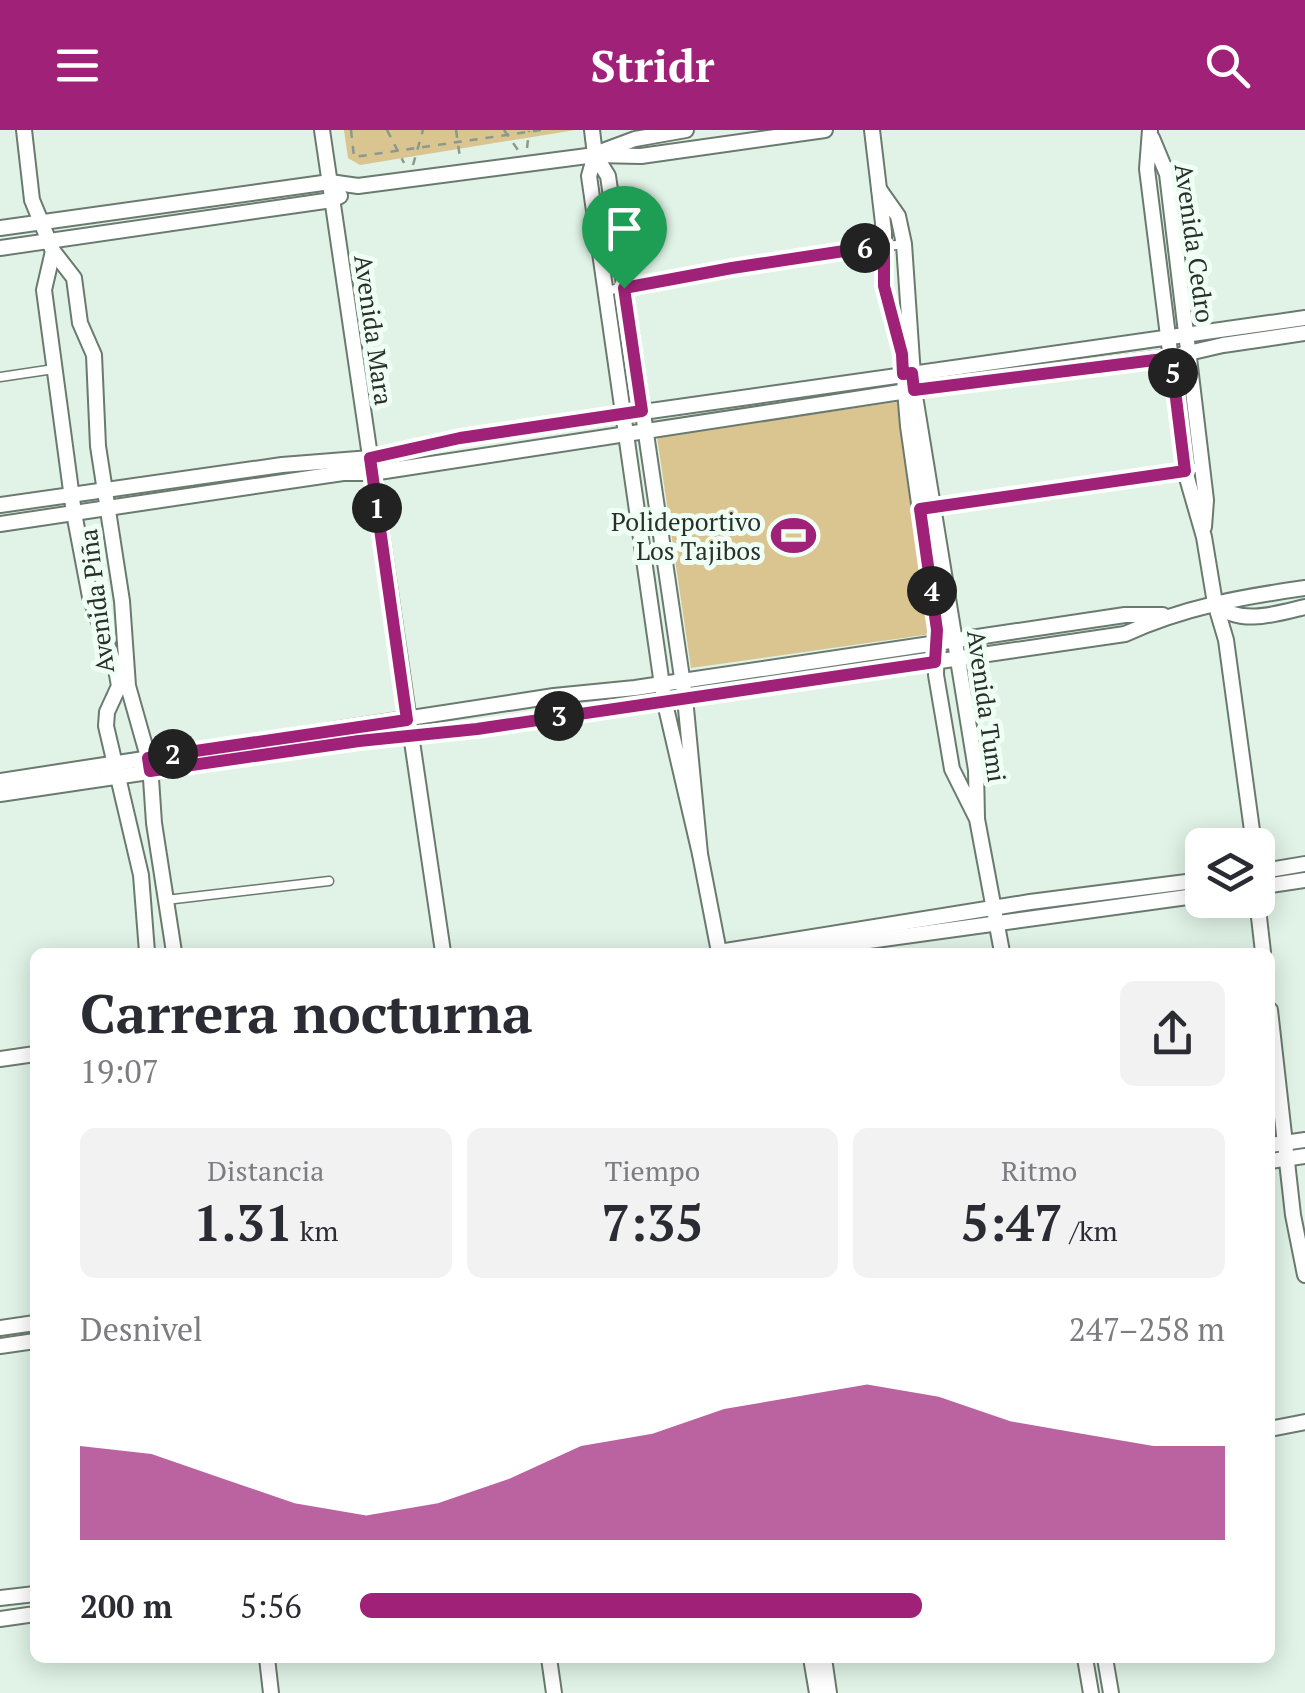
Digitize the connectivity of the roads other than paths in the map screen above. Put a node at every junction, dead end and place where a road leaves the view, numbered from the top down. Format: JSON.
{"nodes":[{"id":1,"x":24,"y":130,"type":"edge"},
{"id":2,"x":322,"y":130,"type":"edge"},
{"id":3,"x":592,"y":130,"type":"edge"},
{"id":4,"x":686,"y":130,"type":"edge"},
{"id":5,"x":825,"y":130,"type":"edge"},
{"id":6,"x":872,"y":130,"type":"edge"},
{"id":7,"x":1151,"y":132,"type":"edge"},
{"id":8,"x":595,"y":154,"type":"junction"},
{"id":9,"x":330,"y":182,"type":"junction"},
{"id":10,"x":358,"y":186,"type":"junction"},
{"id":11,"x":879,"y":189,"type":"junction"},
{"id":12,"x":332,"y":200,"type":"junction"},
{"id":13,"x":40,"y":222,"type":"junction"},
{"id":14,"x":0,"y":228,"type":"edge"},
{"id":15,"x":904,"y":244,"type":"junction"},
{"id":16,"x":52,"y":245,"type":"junction"},
{"id":17,"x":884,"y":245,"type":"junction"},
{"id":18,"x":0,"y":248,"type":"edge"},
{"id":19,"x":624,"y":288,"type":"junction"},
{"id":20,"x":605,"y":291,"type":"junction"},
{"id":21,"x":1305,"y":318,"type":"edge"},
{"id":22,"x":1305,"y":333,"type":"edge"},
{"id":23,"x":1186,"y":336,"type":"junction"},
{"id":24,"x":1169,"y":338,"type":"junction"},
{"id":25,"x":1188,"y":354,"type":"junction"},
{"id":26,"x":1171,"y":358,"type":"junction"},
{"id":27,"x":54,"y":369,"type":"junction"},
{"id":28,"x":908,"y":374,"type":"junction"},
{"id":29,"x":0,"y":377,"type":"edge"},
{"id":30,"x":909,"y":390,"type":"junction"},
{"id":31,"x":642,"y":411,"type":"junction"},
{"id":32,"x":623,"y":415,"type":"junction"},
{"id":33,"x":645,"y":432,"type":"junction"},
{"id":34,"x":626,"y":435,"type":"junction"},
{"id":35,"x":371,"y":465,"type":"junction"},
{"id":36,"x":1202,"y":467,"type":"junction"},
{"id":37,"x":1185,"y":471,"type":"junction"},
{"id":38,"x":105,"y":491,"type":"junction"},
{"id":39,"x":72,"y":496,"type":"junction"},
{"id":40,"x":0,"y":505,"type":"edge"},
{"id":41,"x":108,"y":508,"type":"junction"},
{"id":42,"x":926,"y":508,"type":"junction"},
{"id":43,"x":74,"y":513,"type":"junction"},
{"id":44,"x":0,"y":524,"type":"edge"},
{"id":45,"x":1204,"y":538,"type":"junction"},
{"id":46,"x":1305,"y":588,"type":"edge"},
{"id":47,"x":1215,"y":603,"type":"junction"},
{"id":48,"x":1305,"y":608,"type":"edge"},
{"id":49,"x":1168,"y":614,"type":"junction"},
{"id":50,"x":955,"y":640,"type":"junction"},
{"id":51,"x":936,"y":642,"type":"junction"},
{"id":52,"x":958,"y":658,"type":"junction"},
{"id":53,"x":935,"y":662,"type":"junction"},
{"id":54,"x":682,"y":680,"type":"junction"},
{"id":55,"x":662,"y":683,"type":"junction"},
{"id":56,"x":685,"y":698,"type":"junction"},
{"id":57,"x":664,"y":699,"type":"junction"},
{"id":58,"x":407,"y":720,"type":"junction"},
{"id":59,"x":410,"y":736,"type":"junction"},
{"id":60,"x":150,"y":764,"type":"junction"},
{"id":61,"x":115,"y":770,"type":"junction"},
{"id":62,"x":0,"y":781,"type":"edge"},
{"id":63,"x":0,"y":794,"type":"edge"},
{"id":64,"x":977,"y":819,"type":"junction"},
{"id":65,"x":1252,"y":828,"type":"edge"},
{"id":66,"x":700,"y":854,"type":"junction"},
{"id":67,"x":1305,"y":864,"type":"edge"},
{"id":68,"x":1275,"y":869,"type":"edge"},
{"id":69,"x":1305,"y":880,"type":"edge"},
{"id":70,"x":329,"y":882,"type":"dead end"},
{"id":71,"x":1185,"y":883,"type":"edge"},
{"id":72,"x":1275,"y":884,"type":"edge"},
{"id":73,"x":1185,"y":896,"type":"edge"},
{"id":74,"x":166,"y":900,"type":"junction"},
{"id":75,"x":997,"y":915,"type":"junction"},
{"id":76,"x":1259,"y":918,"type":"edge"},
{"id":77,"x":147,"y":948,"type":"edge"},
{"id":78,"x":173,"y":948,"type":"edge"},
{"id":79,"x":442,"y":948,"type":"edge"},
{"id":80,"x":718,"y":948,"type":"edge"},
{"id":81,"x":749,"y":948,"type":"edge"},
{"id":82,"x":811,"y":948,"type":"edge"},
{"id":83,"x":1001,"y":948,"type":"edge"},
{"id":84,"x":1263,"y":948,"type":"edge"},
{"id":85,"x":30,"y":1055,"type":"edge"},
{"id":86,"x":0,"y":1059,"type":"edge"},
{"id":87,"x":1275,"y":1094,"type":"edge"},
{"id":88,"x":1305,"y":1140,"type":"edge"},
{"id":89,"x":1278,"y":1144,"type":"edge"},
{"id":90,"x":1305,"y":1156,"type":"edge"},
{"id":91,"x":1288,"y":1159,"type":"junction"},
{"id":92,"x":1275,"y":1161,"type":"edge"},
{"id":93,"x":1305,"y":1275,"type":"edge"},
{"id":94,"x":30,"y":1324,"type":"edge"},
{"id":95,"x":0,"y":1328,"type":"edge"},
{"id":96,"x":30,"y":1343,"type":"edge"},
{"id":97,"x":0,"y":1346,"type":"edge"},
{"id":98,"x":1305,"y":1422,"type":"edge"},
{"id":99,"x":1275,"y":1428,"type":"edge"},
{"id":100,"x":30,"y":1595,"type":"edge"},
{"id":101,"x":0,"y":1598,"type":"edge"},
{"id":102,"x":30,"y":1615,"type":"edge"},
{"id":103,"x":0,"y":1619,"type":"edge"},
{"id":104,"x":265,"y":1663,"type":"edge"},
{"id":105,"x":550,"y":1663,"type":"edge"},
{"id":106,"x":812,"y":1663,"type":"edge"},
{"id":107,"x":825,"y":1663,"type":"edge"},
{"id":108,"x":1085,"y":1663,"type":"edge"},
{"id":109,"x":1106,"y":1663,"type":"edge"},
{"id":110,"x":272,"y":1693,"type":"edge"},
{"id":111,"x":554,"y":1693,"type":"edge"},
{"id":112,"x":817,"y":1693,"type":"edge"},
{"id":113,"x":829,"y":1693,"type":"edge"},
{"id":114,"x":1092,"y":1693,"type":"edge"},
{"id":115,"x":1111,"y":1693,"type":"edge"}],
"edges":[{"from":1,"to":13,"type":"street","name":"Avenida Piña"},
{"from":2,"to":9,"type":"street","name":"Avenida Mara"},
{"from":3,"to":8,"type":"street"},
{"from":4,"to":8,"type":"street"},
{"from":5,"to":8,"type":"street"},
{"from":6,"to":11,"type":"street","name":"Avenida Tumi"},
{"from":7,"to":23,"type":"street","name":"Avenida Cedro"},
{"from":7,"to":24,"type":"street","name":"Avenida Cedro"},
{"from":8,"to":10,"type":"street"},
{"from":8,"to":19,"type":"street"},
{"from":8,"to":20,"type":"street"},
{"from":9,"to":10,"type":"street"},
{"from":9,"to":12,"type":"street","name":"Avenida Mara"},
{"from":9,"to":13,"type":"street"},
{"from":10,"to":12,"type":"street"},
{"from":11,"to":15,"type":"street","name":"Avenida Tumi"},
{"from":11,"to":17,"type":"street","name":"Avenida Tumi"},
{"from":12,"to":16,"type":"street"},
{"from":12,"to":35,"type":"street","name":"Avenida Mara"},
{"from":13,"to":14,"type":"street"},
{"from":13,"to":16,"type":"street","name":"Avenida Piña"},
{"from":15,"to":17,"type":"lane"},
{"from":15,"to":28,"type":"street","name":"Avenida Tumi"},
{"from":16,"to":18,"type":"street"},
{"from":16,"to":27,"type":"street","name":"Avenida Piña"},
{"from":16,"to":38,"type":"street","name":"Avenida Piña"},
{"from":17,"to":19,"type":"lane"},
{"from":17,"to":28,"type":"street","name":"Avenida Tumi"},
{"from":19,"to":20,"type":"lane"},
{"from":19,"to":31,"type":"street"},
{"from":20,"to":32,"type":"street"},
{"from":21,"to":23,"type":"street"},
{"from":22,"to":25,"type":"street"},
{"from":23,"to":24,"type":"street"},
{"from":23,"to":25,"type":"street","name":"Avenida Cedro"},
{"from":24,"to":26,"type":"street","name":"Avenida Cedro"},
{"from":24,"to":28,"type":"street"},
{"from":25,"to":26,"type":"street"},
{"from":25,"to":36,"type":"street","name":"Avenida Cedro"},
{"from":26,"to":30,"type":"street"},
{"from":26,"to":37,"type":"street","name":"Avenida Cedro"},
{"from":27,"to":29,"type":"lane"},
{"from":27,"to":39,"type":"street","name":"Avenida Piña"},
{"from":28,"to":30,"type":"street","name":"Avenida Tumi"},
{"from":28,"to":31,"type":"street"},
{"from":30,"to":33,"type":"street"},
{"from":30,"to":42,"type":"street","name":"Avenida Tumi"},
{"from":31,"to":32,"type":"street"},
{"from":31,"to":33,"type":"street"},
{"from":32,"to":34,"type":"street"},
{"from":32,"to":35,"type":"street"},
{"from":33,"to":34,"type":"street"},
{"from":33,"to":54,"type":"street"},
{"from":34,"to":35,"type":"street"},
{"from":34,"to":55,"type":"street"},
{"from":35,"to":38,"type":"street"},
{"from":35,"to":41,"type":"street"},
{"from":35,"to":58,"type":"street","name":"Avenida Mara"},
{"from":36,"to":37,"type":"lane"},
{"from":36,"to":45,"type":"street","name":"Avenida Cedro"},
{"from":37,"to":42,"type":"lane"},
{"from":37,"to":45,"type":"street","name":"Avenida Cedro"},
{"from":38,"to":39,"type":"street"},
{"from":38,"to":41,"type":"street","name":"Avenida Piña"},
{"from":39,"to":40,"type":"street"},
{"from":39,"to":43,"type":"street","name":"Avenida Piña"},
{"from":41,"to":43,"type":"street"},
{"from":41,"to":60,"type":"street","name":"Avenida Piña"},
{"from":42,"to":50,"type":"street","name":"Avenida Tumi"},
{"from":42,"to":51,"type":"street","name":"Avenida Tumi"},
{"from":43,"to":44,"type":"street"},
{"from":43,"to":61,"type":"street","name":"Avenida Piña"},
{"from":45,"to":47,"type":"street","name":"Avenida Cedro"},
{"from":46,"to":47,"type":"street"},
{"from":47,"to":48,"type":"street"},
{"from":47,"to":49,"type":"street"},
{"from":47,"to":65,"type":"street","name":"Avenida Cedro"},
{"from":49,"to":50,"type":"street"},
{"from":49,"to":52,"type":"street"},
{"from":50,"to":51,"type":"street"},
{"from":50,"to":52,"type":"street","name":"Avenida Tumi"},
{"from":51,"to":53,"type":"street","name":"Avenida Tumi"},
{"from":51,"to":54,"type":"street"},
{"from":52,"to":53,"type":"street"},
{"from":52,"to":64,"type":"street","name":"Avenida Tumi"},
{"from":53,"to":56,"type":"street"},
{"from":53,"to":64,"type":"street","name":"Avenida Tumi"},
{"from":54,"to":55,"type":"street"},
{"from":54,"to":56,"type":"street"},
{"from":55,"to":57,"type":"street"},
{"from":55,"to":58,"type":"street"},
{"from":56,"to":57,"type":"street"},
{"from":56,"to":66,"type":"street"},
{"from":57,"to":59,"type":"street"},
{"from":57,"to":66,"type":"street"},
{"from":58,"to":59,"type":"street","name":"Avenida Mara"},
{"from":58,"to":60,"type":"street"},
{"from":59,"to":60,"type":"street"},
{"from":59,"to":79,"type":"street","name":"Avenida Mara"},
{"from":60,"to":61,"type":"street"},
{"from":60,"to":74,"type":"street","name":"Avenida Piña"},
{"from":61,"to":62,"type":"street"},
{"from":61,"to":63,"type":"street"},
{"from":61,"to":77,"type":"street","name":"Avenida Piña"},
{"from":64,"to":75,"type":"street","name":"Avenida Tumi"},
{"from":66,"to":80,"type":"street"},
{"from":67,"to":68,"type":"street"},
{"from":69,"to":72,"type":"street"},
{"from":70,"to":74,"type":"lane"},
{"from":71,"to":75,"type":"street"},
{"from":73,"to":75,"type":"street"},
{"from":74,"to":78,"type":"street","name":"Avenida Piña"},
{"from":75,"to":81,"type":"street"},
{"from":75,"to":82,"type":"street"},
{"from":75,"to":83,"type":"street","name":"Avenida Tumi"},
{"from":76,"to":84,"type":"street"},
{"from":85,"to":86,"type":"street"},
{"from":87,"to":89,"type":"street"},
{"from":88,"to":89,"type":"street"},
{"from":89,"to":91,"type":"street"},
{"from":90,"to":91,"type":"street"},
{"from":91,"to":92,"type":"street"},
{"from":91,"to":93,"type":"street"},
{"from":94,"to":95,"type":"street"},
{"from":96,"to":97,"type":"street"},
{"from":98,"to":99,"type":"street"},
{"from":100,"to":101,"type":"street"},
{"from":102,"to":103,"type":"street"},
{"from":104,"to":110,"type":"street"},
{"from":105,"to":111,"type":"street"},
{"from":106,"to":112,"type":"street"},
{"from":107,"to":113,"type":"street"},
{"from":108,"to":114,"type":"street"},
{"from":109,"to":115,"type":"street"}]}
